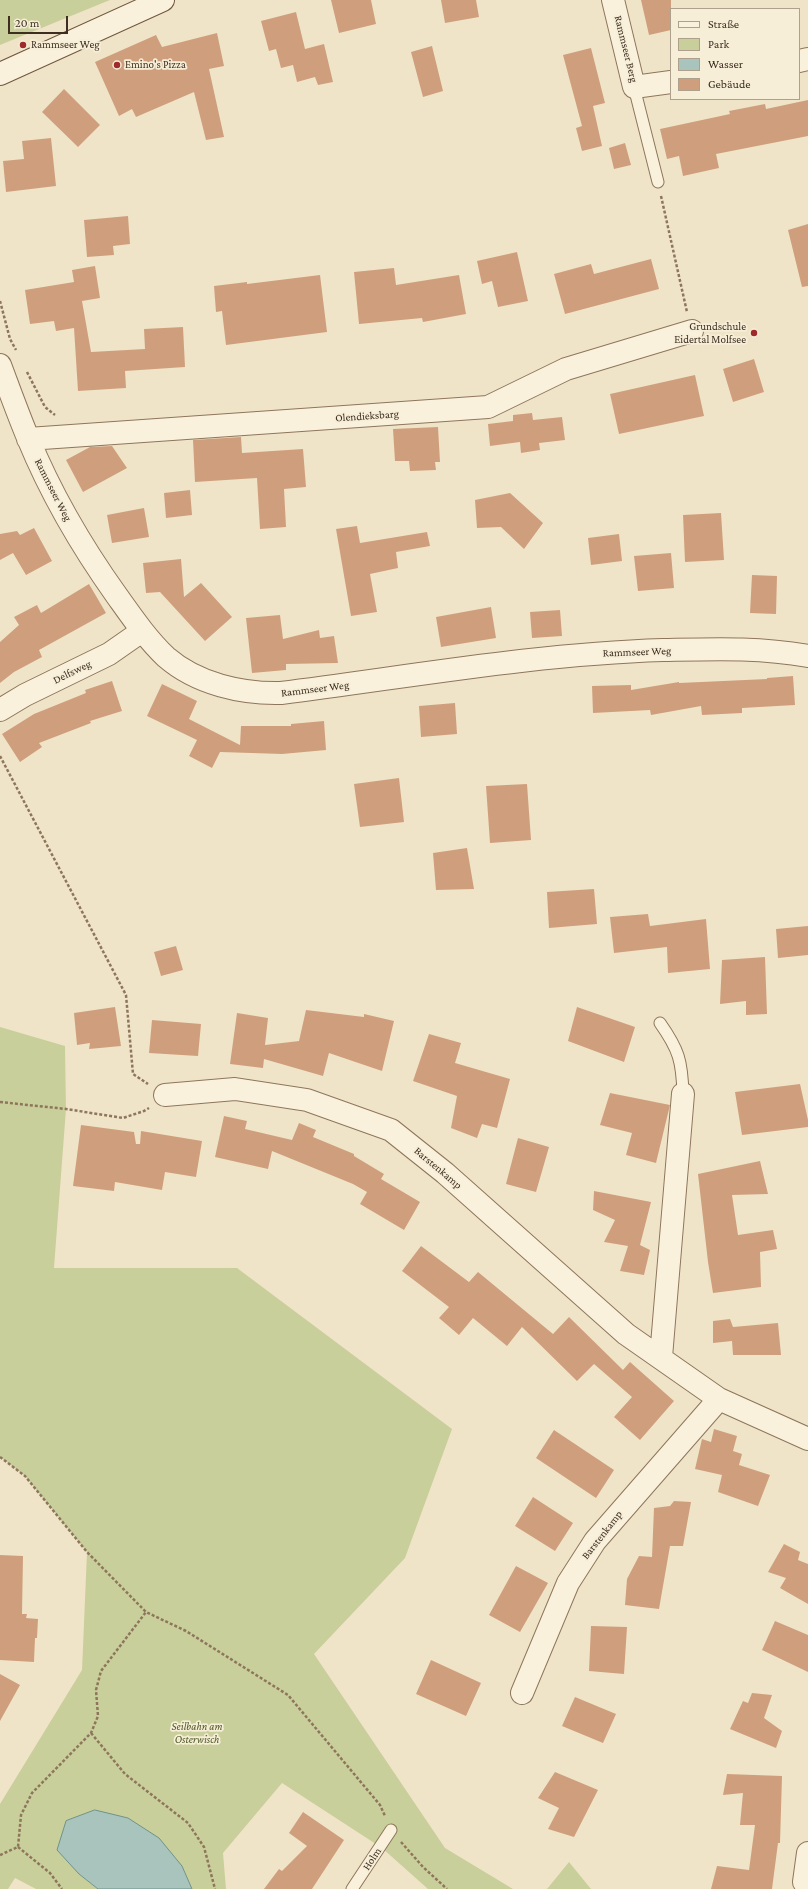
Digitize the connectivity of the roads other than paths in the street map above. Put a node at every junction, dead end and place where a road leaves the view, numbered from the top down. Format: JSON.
{"nodes":[{"id":1,"x":163,"y":0,"type":"edge"},
{"id":2,"x":613,"y":0,"type":"edge"},
{"id":3,"x":0,"y":74,"type":"edge"},
{"id":4,"x":670,"y":82,"type":"edge"},
{"id":5,"x":634,"y":88,"type":"junction"},
{"id":6,"x":658,"y":182,"type":"road end"},
{"id":7,"x":692,"y":331,"type":"road end"},
{"id":8,"x":8,"y":359,"type":"edge"},
{"id":9,"x":28,"y":439,"type":"junction"},
{"id":10,"x":142,"y":631,"type":"junction"},
{"id":11,"x":808,"y":656,"type":"edge"},
{"id":12,"x":0,"y":710,"type":"edge"},
{"id":13,"x":660,"y":1023,"type":"dead end"},
{"id":14,"x":683,"y":1094,"type":"joint"},
{"id":15,"x":165,"y":1095,"type":"road end"},
{"id":16,"x":661,"y":1357,"type":"junction"},
{"id":17,"x":719,"y":1399,"type":"junction"},
{"id":18,"x":808,"y":1439,"type":"edge"},
{"id":19,"x":522,"y":1693,"type":"dead end"},
{"id":20,"x":391,"y":1830,"type":"road end"},
{"id":21,"x":808,"y":1853,"type":"edge"},
{"id":22,"x":804,"y":1882,"type":"dead end"},
{"id":23,"x":352,"y":1889,"type":"edge"}],
"edges":[{"from":1,"to":3,"type":"street"},
{"from":2,"to":5,"type":"street","name":"Rammseer Berg"},
{"from":4,"to":5,"type":"street","name":"Rammseer Berg"},
{"from":5,"to":6,"type":"lane"},
{"from":7,"to":9,"type":"street","name":"Olendieksbarg"},
{"from":8,"to":9,"type":"street","name":"Rammseer Weg"},
{"from":9,"to":10,"type":"street","name":"Rammseer Weg"},
{"from":10,"to":11,"type":"street","name":"Rammseer Weg"},
{"from":10,"to":12,"type":"street","name":"Delfsweg"},
{"from":13,"to":14,"type":"lane"},
{"from":14,"to":16,"type":"street"},
{"from":15,"to":16,"type":"street","name":"Barstenkamp"},
{"from":16,"to":17,"type":"street","name":"Barstenkamp"},
{"from":17,"to":18,"type":"street","name":"Barstenkamp"},
{"from":17,"to":19,"type":"street","name":"Barstenkamp"},
{"from":20,"to":23,"type":"lane","name":"Holm"},
{"from":21,"to":22,"type":"street"}]}
